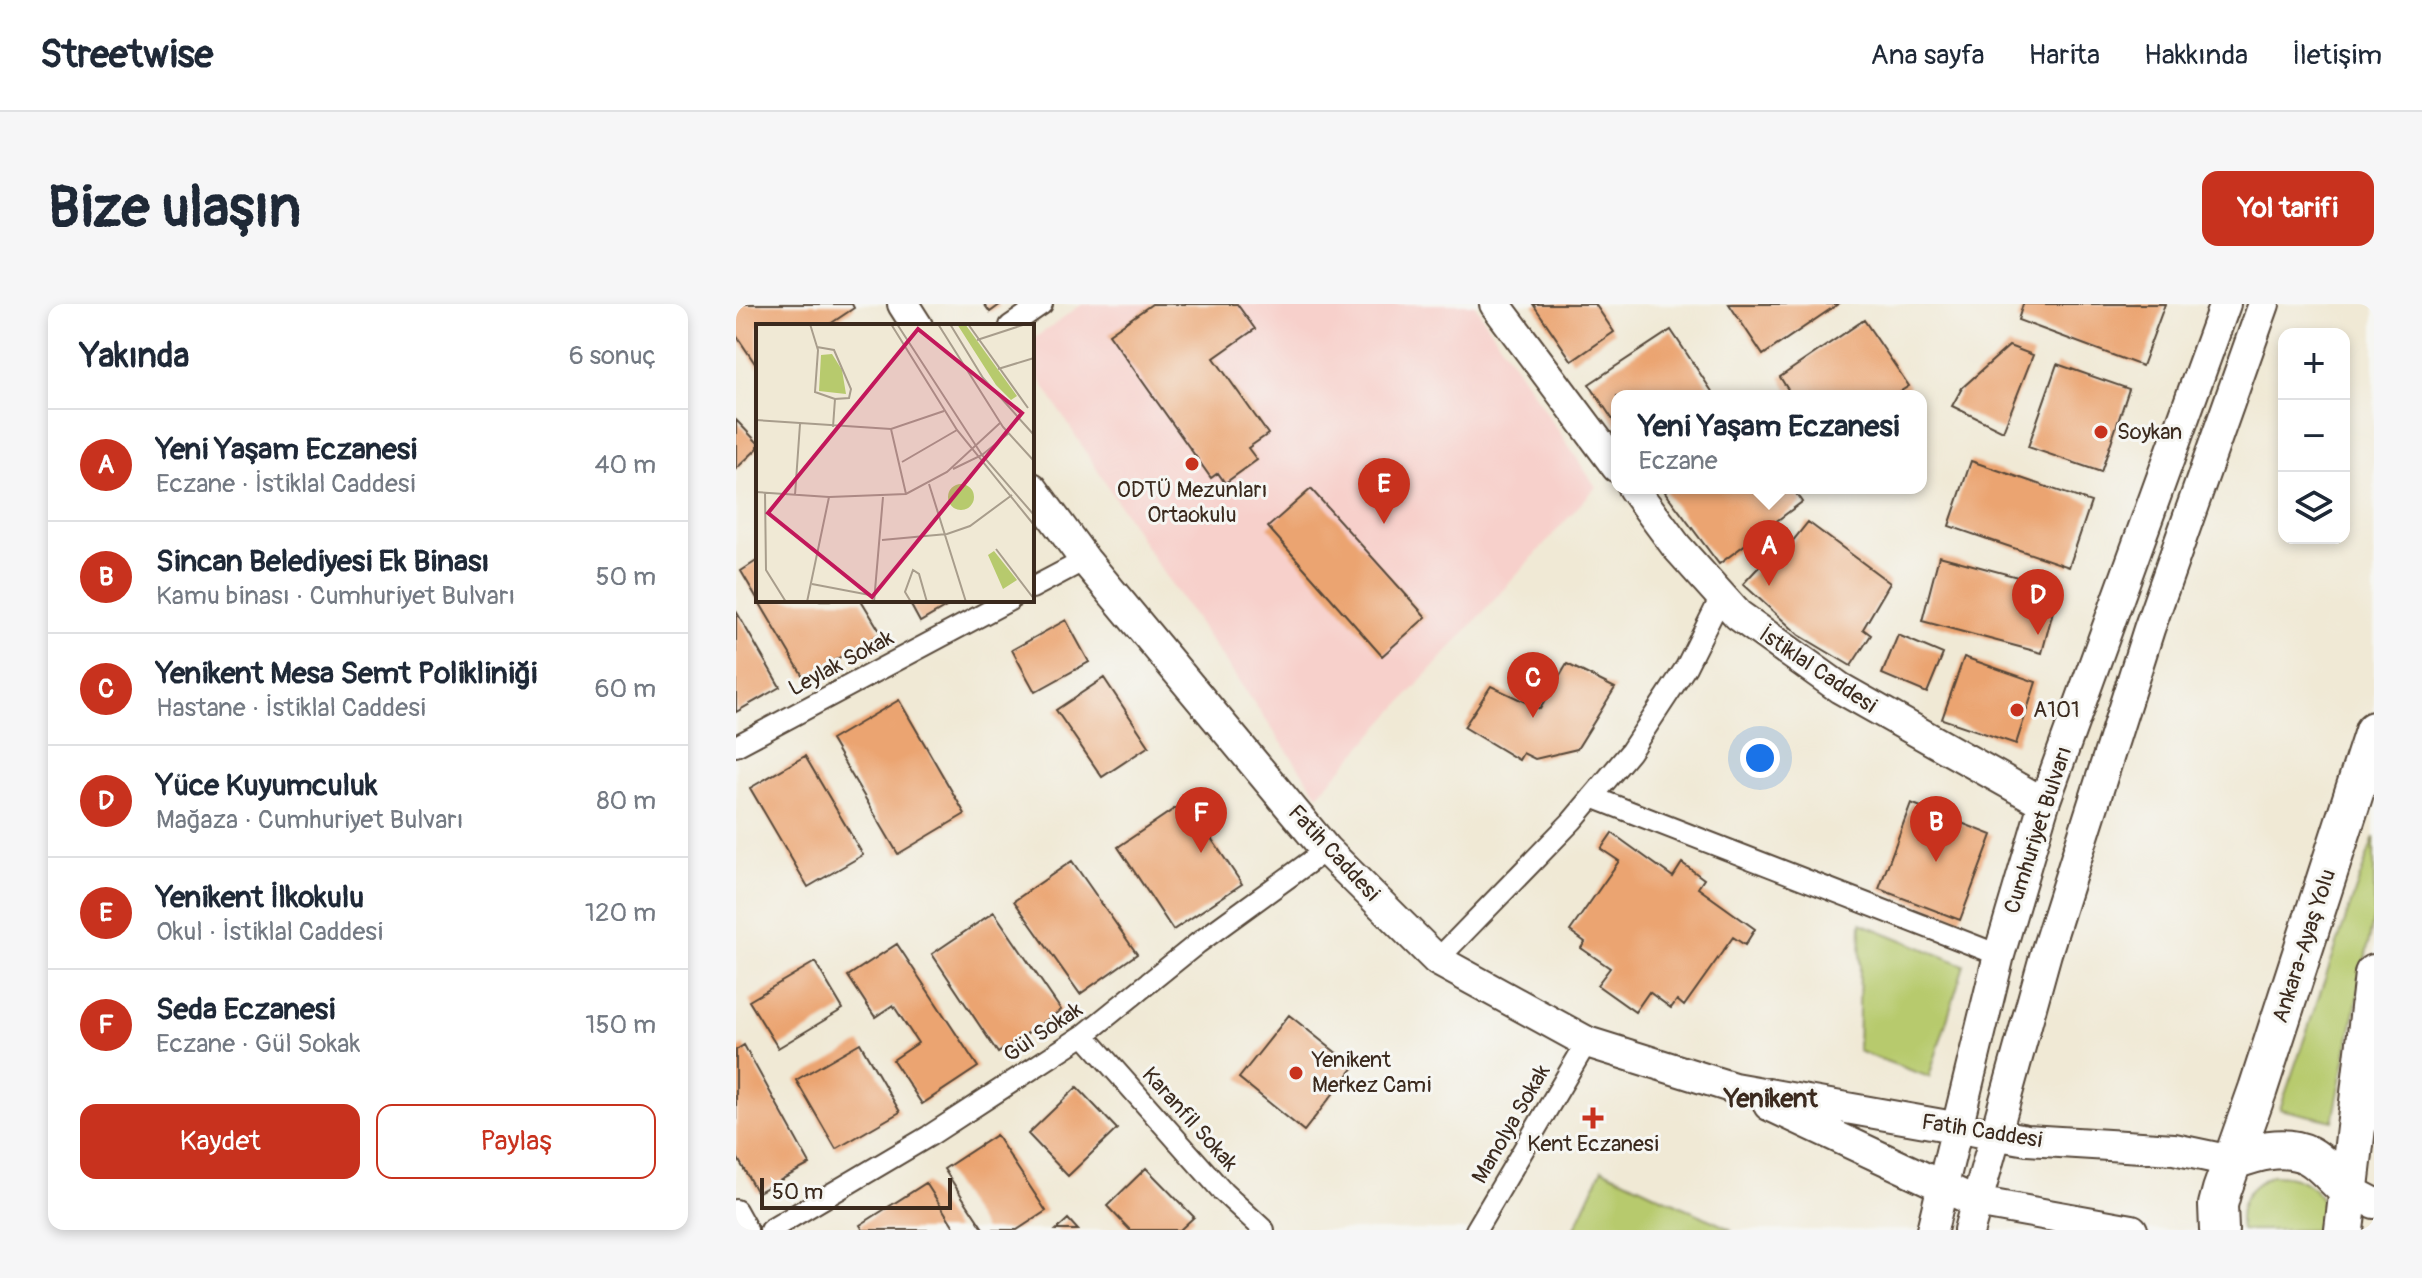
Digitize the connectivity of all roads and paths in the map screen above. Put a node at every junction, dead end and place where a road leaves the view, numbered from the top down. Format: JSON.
{"nodes":[{"id":1,"x":903,"y":304,"type":"edge"},
{"id":2,"x":1042,"y":304,"type":"edge"},
{"id":3,"x":1495,"y":304,"type":"edge"},
{"id":4,"x":2225,"y":304,"type":"edge"},
{"id":5,"x":2264,"y":304,"type":"edge"},
{"id":6,"x":916,"y":324,"type":"edge"},
{"id":7,"x":1013,"y":324,"type":"edge"},
{"id":8,"x":1611,"y":459,"type":"edge"},
{"id":9,"x":1034,"y":491,"type":"edge"},
{"id":10,"x":1637,"y":494,"type":"edge"},
{"id":11,"x":1085,"y":560,"type":"junction"},
{"id":12,"x":1034,"y":587,"type":"edge"},
{"id":13,"x":1721,"y":597,"type":"junction"},
{"id":14,"x":1006,"y":602,"type":"edge"},
{"id":15,"x":2374,"y":731,"type":"edge"},
{"id":16,"x":736,"y":746,"type":"edge"},
{"id":17,"x":1592,"y":797,"type":"junction"},
{"id":18,"x":2044,"y":803,"type":"junction"},
{"id":19,"x":1326,"y":850,"type":"junction"},
{"id":20,"x":1999,"y":955,"type":"junction"},
{"id":21,"x":1437,"y":960,"type":"junction"},
{"id":22,"x":2374,"y":974,"type":"edge"},
{"id":23,"x":1084,"y":1035,"type":"junction"},
{"id":24,"x":1587,"y":1042,"type":"junction"},
{"id":25,"x":1734,"y":1088,"type":"junction"},
{"id":26,"x":1958,"y":1128,"type":"junction"},
{"id":27,"x":1995,"y":1134,"type":"junction"},
{"id":28,"x":2231,"y":1161,"type":"junction"},
{"id":29,"x":1942,"y":1188,"type":"junction"},
{"id":30,"x":2361,"y":1196,"type":"edge"},
{"id":31,"x":736,"y":1210,"type":"edge"},
{"id":32,"x":1973,"y":1216,"type":"edge"},
{"id":33,"x":747,"y":1230,"type":"edge"},
{"id":34,"x":770,"y":1230,"type":"edge"},
{"id":35,"x":1264,"y":1230,"type":"edge"},
{"id":36,"x":1476,"y":1230,"type":"edge"},
{"id":37,"x":1932,"y":1230,"type":"edge"},
{"id":38,"x":2132,"y":1230,"type":"edge"},
{"id":39,"x":2219,"y":1230,"type":"edge"},
{"id":40,"x":2344,"y":1230,"type":"edge"}],
"edges":[{"from":1,"to":6,"type":"street"},
{"from":2,"to":7,"type":"street"},
{"from":3,"to":8,"type":"street"},
{"from":4,"to":18,"type":"street","name":"Cumhuriyet Bulvarı"},
{"from":5,"to":27,"type":"street","name":"Cumhuriyet Bulvarı"},
{"from":9,"to":11,"type":"street","name":"Fatih Caddesi"},
{"from":10,"to":13,"type":"street","name":"İstiklal Caddesi"},
{"from":11,"to":12,"type":"street"},
{"from":11,"to":19,"type":"street","name":"Fatih Caddesi"},
{"from":13,"to":17,"type":"street"},
{"from":13,"to":18,"type":"street","name":"İstiklal Caddesi"},
{"from":14,"to":16,"type":"street","name":"Leylak Sokak"},
{"from":15,"to":28,"type":"highway","name":"Ankara-Ayaş Yolu"},
{"from":17,"to":20,"type":"street"},
{"from":17,"to":21,"type":"street"},
{"from":18,"to":20,"type":"street","name":"Cumhuriyet Bulvarı"},
{"from":19,"to":21,"type":"street","name":"Fatih Caddesi"},
{"from":19,"to":23,"type":"street","name":"Gül Sokak"},
{"from":20,"to":26,"type":"street","name":"Cumhuriyet Bulvarı"},
{"from":21,"to":24,"type":"street","name":"Fatih Caddesi"},
{"from":22,"to":30,"type":"highway"},
{"from":23,"to":34,"type":"street","name":"Gül Sokak"},
{"from":23,"to":35,"type":"street","name":"Karanfil Sokak"},
{"from":24,"to":25,"type":"street","name":"Fatih Caddesi"},
{"from":24,"to":36,"type":"street","name":"Manolya Sokak"},
{"from":25,"to":26,"type":"street","name":"Fatih Caddesi"},
{"from":25,"to":29,"type":"street","name":"Fatih Caddesi"},
{"from":26,"to":27,"type":"street","name":"Fatih Caddesi"},
{"from":26,"to":29,"type":"street","name":"Cumhuriyet Bulvarı"},
{"from":27,"to":28,"type":"street","name":"Fatih Caddesi"},
{"from":27,"to":32,"type":"street","name":"Cumhuriyet Bulvarı"},
{"from":28,"to":30,"type":"highway"},
{"from":28,"to":39,"type":"highway","name":"Ankara-Ayaş Yolu"},
{"from":29,"to":32,"type":"street","name":"Fatih Caddesi"},
{"from":29,"to":37,"type":"street","name":"Cumhuriyet Bulvarı"},
{"from":30,"to":40,"type":"highway"},
{"from":31,"to":33,"type":"street"},
{"from":32,"to":38,"type":"street","name":"Fatih Caddesi"}]}
